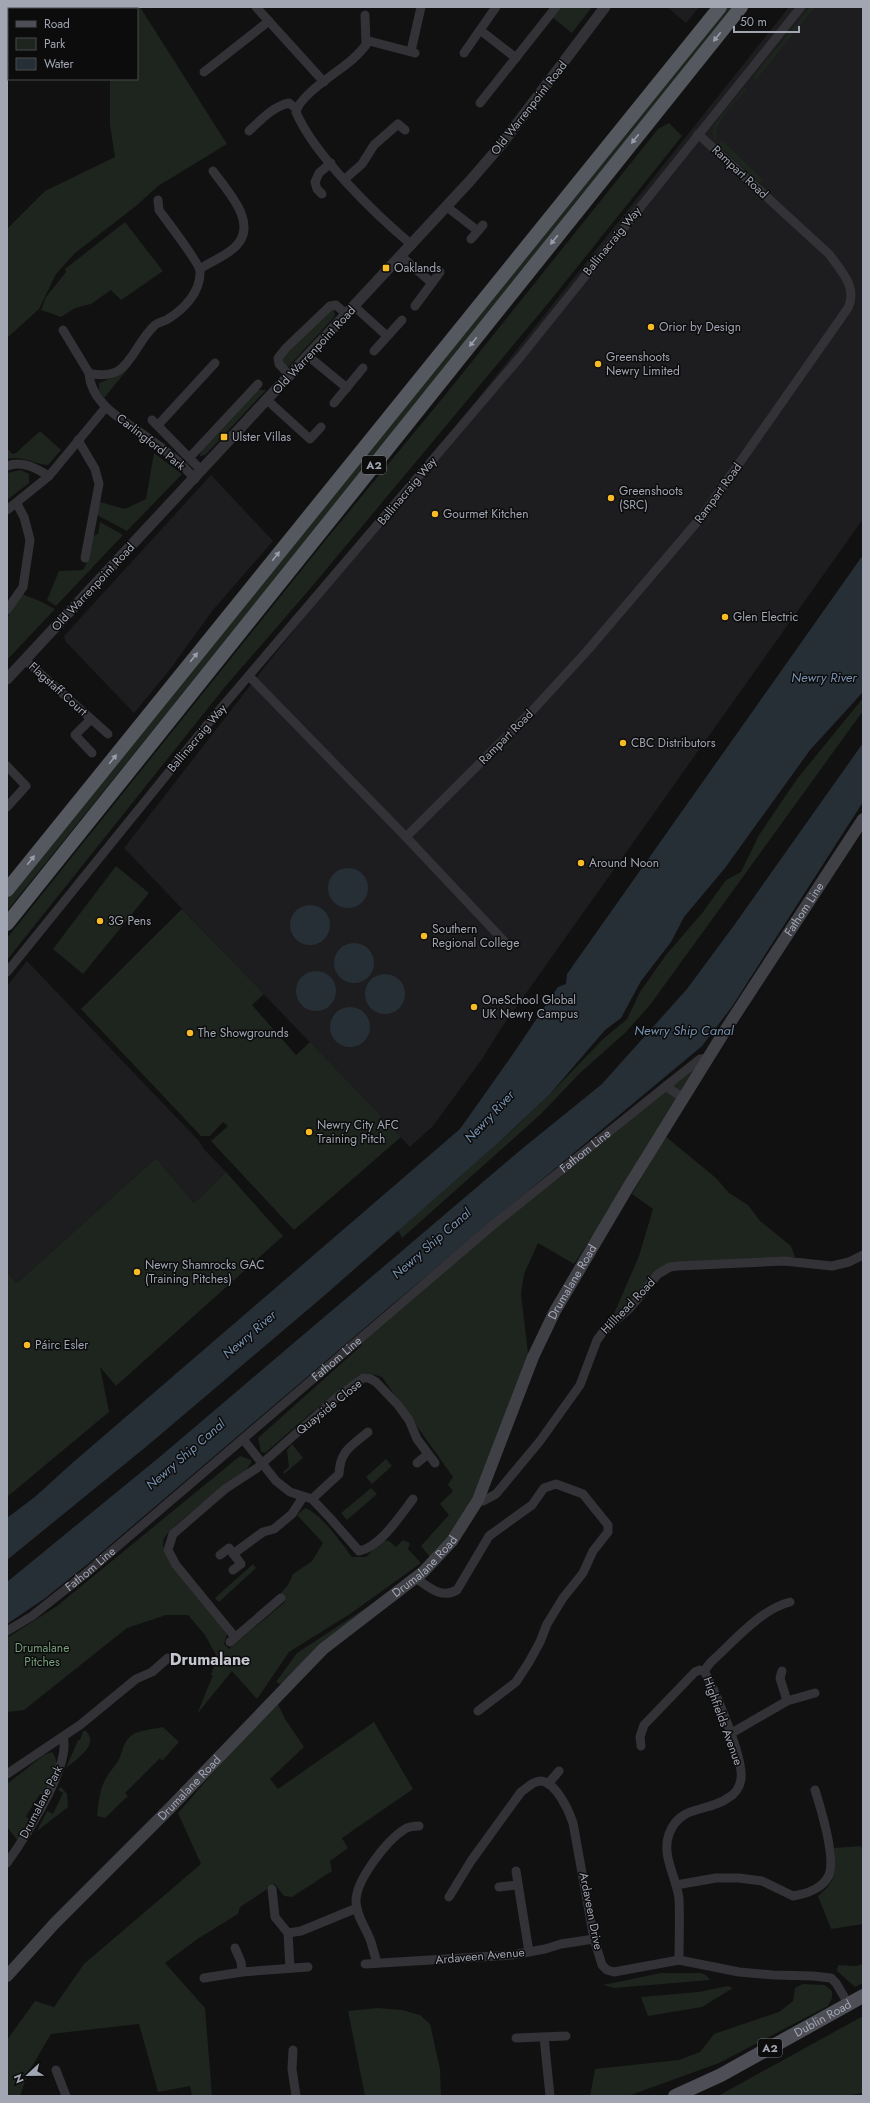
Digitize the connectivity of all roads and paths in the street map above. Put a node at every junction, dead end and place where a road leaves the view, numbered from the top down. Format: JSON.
{"nodes":[{"id":1,"x":256,"y":7,"type":"edge"},
{"id":2,"x":420,"y":7,"type":"edge"},
{"id":3,"x":496,"y":7,"type":"edge"},
{"id":4,"x":556,"y":7,"type":"edge"},
{"id":5,"x":605,"y":7,"type":"edge"},
{"id":6,"x":720,"y":7,"type":"edge"},
{"id":7,"x":741,"y":7,"type":"edge"},
{"id":8,"x":801,"y":7,"type":"edge"},
{"id":9,"x":365,"y":15,"type":"dead end"},
{"id":10,"x":269,"y":21,"type":"junction"},
{"id":11,"x":480,"y":30,"type":"junction"},
{"id":12,"x":366,"y":44,"type":"junction"},
{"id":13,"x":464,"y":53,"type":"dead end"},
{"id":14,"x":516,"y":58,"type":"junction"},
{"id":15,"x":204,"y":72,"type":"dead end"},
{"id":16,"x":324,"y":82,"type":"junction"},
{"id":17,"x":480,"y":103,"type":"dead end"},
{"id":18,"x":296,"y":109,"type":"junction"},
{"id":19,"x":405,"y":130,"type":"dead end"},
{"id":20,"x":249,"y":131,"type":"dead end"},
{"id":21,"x":698,"y":134,"type":"junction"},
{"id":22,"x":331,"y":163,"type":"junction"},
{"id":23,"x":213,"y":171,"type":"dead end"},
{"id":24,"x":345,"y":179,"type":"junction"},
{"id":25,"x":322,"y":194,"type":"dead end"},
{"id":26,"x":158,"y":200,"type":"dead end"},
{"id":27,"x":447,"y":207,"type":"junction"},
{"id":28,"x":471,"y":239,"type":"dead end"},
{"id":29,"x":412,"y":245,"type":"junction"},
{"id":30,"x":401,"y":256,"type":"junction"},
{"id":31,"x":200,"y":269,"type":"junction"},
{"id":32,"x":440,"y":272,"type":"dead end"},
{"id":33,"x":432,"y":283,"type":"junction"},
{"id":34,"x":414,"y":306,"type":"dead end"},
{"id":35,"x":351,"y":311,"type":"junction"},
{"id":36,"x":402,"y":320,"type":"dead end"},
{"id":37,"x":63,"y":330,"type":"dead end"},
{"id":38,"x":387,"y":336,"type":"junction"},
{"id":39,"x":374,"y":350,"type":"dead end"},
{"id":40,"x":308,"y":356,"type":"junction"},
{"id":41,"x":215,"y":363,"type":"dead end"},
{"id":42,"x":363,"y":368,"type":"dead end"},
{"id":43,"x":89,"y":372,"type":"junction"},
{"id":44,"x":290,"y":376,"type":"junction"},
{"id":45,"x":258,"y":384,"type":"dead end"},
{"id":46,"x":346,"y":388,"type":"junction"},
{"id":47,"x":267,"y":400,"type":"junction"},
{"id":48,"x":334,"y":403,"type":"dead end"},
{"id":49,"x":106,"y":407,"type":"junction"},
{"id":50,"x":321,"y":427,"type":"dead end"},
{"id":51,"x":78,"y":440,"type":"junction"},
{"id":52,"x":190,"y":457,"type":"junction"},
{"id":53,"x":7,"y":466,"type":"edge"},
{"id":54,"x":198,"y":474,"type":"junction"},
{"id":55,"x":49,"y":476,"type":"junction"},
{"id":56,"x":16,"y":504,"type":"junction"},
{"id":57,"x":7,"y":510,"type":"edge"},
{"id":58,"x":85,"y":558,"type":"dead end"},
{"id":59,"x":7,"y":610,"type":"edge"},
{"id":60,"x":25,"y":660,"type":"junction"},
{"id":61,"x":249,"y":676,"type":"junction"},
{"id":62,"x":7,"y":679,"type":"edge"},
{"id":63,"x":91,"y":719,"type":"junction"},
{"id":64,"x":108,"y":734,"type":"dead end"},
{"id":65,"x":92,"y":753,"type":"dead end"},
{"id":66,"x":7,"y":766,"type":"edge"},
{"id":67,"x":7,"y":807,"type":"edge"},
{"id":68,"x":863,"y":819,"type":"edge"},
{"id":69,"x":406,"y":837,"type":"junction"},
{"id":70,"x":7,"y":890,"type":"edge"},
{"id":71,"x":7,"y":924,"type":"edge"},
{"id":72,"x":504,"y":941,"type":"dead end"},
{"id":73,"x":7,"y":972,"type":"edge"},
{"id":74,"x":708,"y":1058,"type":"junction"},
{"id":75,"x":666,"y":1086,"type":"junction"},
{"id":76,"x":684,"y":1099,"type":"junction"},
{"id":77,"x":863,"y":1255,"type":"edge"},
{"id":78,"x":368,"y":1432,"type":"dead end"},
{"id":79,"x":243,"y":1439,"type":"junction"},
{"id":80,"x":428,"y":1454,"type":"junction"},
{"id":81,"x":261,"y":1463,"type":"junction"},
{"id":82,"x":435,"y":1463,"type":"dead end"},
{"id":83,"x":417,"y":1464,"type":"dead end"},
{"id":84,"x":307,"y":1498,"type":"junction"},
{"id":85,"x":413,"y":1499,"type":"dead end"},
{"id":86,"x":478,"y":1500,"type":"junction"},
{"id":87,"x":233,"y":1554,"type":"junction"},
{"id":88,"x":220,"y":1555,"type":"dead end"},
{"id":89,"x":233,"y":1570,"type":"dead end"},
{"id":90,"x":416,"y":1578,"type":"junction"},
{"id":91,"x":281,"y":1598,"type":"dead end"},
{"id":92,"x":790,"y":1602,"type":"dead end"},
{"id":93,"x":7,"y":1631,"type":"edge"},
{"id":94,"x":168,"y":1658,"type":"dead end"},
{"id":95,"x":704,"y":1671,"type":"junction"},
{"id":96,"x":782,"y":1671,"type":"dead end"},
{"id":97,"x":815,"y":1692,"type":"dead end"},
{"id":98,"x":787,"y":1701,"type":"junction"},
{"id":99,"x":478,"y":1711,"type":"dead end"},
{"id":100,"x":730,"y":1734,"type":"junction"},
{"id":101,"x":63,"y":1737,"type":"junction"},
{"id":102,"x":641,"y":1746,"type":"dead end"},
{"id":103,"x":559,"y":1770,"type":"dead end"},
{"id":104,"x":7,"y":1774,"type":"edge"},
{"id":105,"x":548,"y":1784,"type":"junction"},
{"id":106,"x":815,"y":1790,"type":"dead end"},
{"id":107,"x":420,"y":1826,"type":"dead end"},
{"id":108,"x":7,"y":1863,"type":"edge"},
{"id":109,"x":516,"y":1871,"type":"dead end"},
{"id":110,"x":518,"y":1885,"type":"junction"},
{"id":111,"x":676,"y":1885,"type":"junction"},
{"id":112,"x":499,"y":1887,"type":"dead end"},
{"id":113,"x":272,"y":1889,"type":"dead end"},
{"id":114,"x":449,"y":1897,"type":"dead end"},
{"id":115,"x":357,"y":1908,"type":"junction"},
{"id":116,"x":288,"y":1933,"type":"junction"},
{"id":117,"x":594,"y":1939,"type":"junction"},
{"id":118,"x":235,"y":1948,"type":"dead end"},
{"id":119,"x":529,"y":1952,"type":"junction"},
{"id":120,"x":679,"y":1960,"type":"junction"},
{"id":121,"x":377,"y":1963,"type":"junction"},
{"id":122,"x":365,"y":1964,"type":"dead end"},
{"id":123,"x":308,"y":1967,"type":"dead end"},
{"id":124,"x":290,"y":1968,"type":"junction"},
{"id":125,"x":242,"y":1972,"type":"junction"},
{"id":126,"x":7,"y":1976,"type":"edge"},
{"id":127,"x":204,"y":1978,"type":"dead end"},
{"id":128,"x":863,"y":1996,"type":"edge"},
{"id":129,"x":849,"y":2005,"type":"junction"},
{"id":130,"x":566,"y":2036,"type":"dead end"},
{"id":131,"x":544,"y":2037,"type":"junction"},
{"id":132,"x":516,"y":2038,"type":"dead end"},
{"id":133,"x":293,"y":2050,"type":"dead end"},
{"id":134,"x":56,"y":2070,"type":"dead end"},
{"id":135,"x":66,"y":2096,"type":"edge"},
{"id":136,"x":296,"y":2096,"type":"edge"},
{"id":137,"x":550,"y":2096,"type":"edge"},
{"id":138,"x":675,"y":2096,"type":"edge"}],
"edges":[{"from":1,"to":10,"type":"street"},
{"from":2,"to":12,"type":"street"},
{"from":3,"to":11,"type":"street"},
{"from":4,"to":14,"type":"street"},
{"from":5,"to":27,"type":"street","name":"Old Warrenpoint Road"},
{"from":70,"to":6,"type":"highway","number":"A2","one_way":true},
{"from":7,"to":71,"type":"highway","number":"A2","one_way":true},
{"from":8,"to":21,"type":"street","name":"Ballinacraig Way"},
{"from":9,"to":12,"type":"street"},
{"from":10,"to":15,"type":"street"},
{"from":10,"to":16,"type":"street"},
{"from":11,"to":13,"type":"street"},
{"from":11,"to":14,"type":"street"},
{"from":12,"to":16,"type":"street"},
{"from":14,"to":17,"type":"street"},
{"from":16,"to":18,"type":"street"},
{"from":18,"to":20,"type":"street"},
{"from":18,"to":22,"type":"street"},
{"from":19,"to":24,"type":"street"},
{"from":21,"to":61,"type":"street","name":"Ballinacraig Way"},
{"from":21,"to":69,"type":"street","name":"Rampart Road"},
{"from":22,"to":24,"type":"street"},
{"from":22,"to":25,"type":"street"},
{"from":23,"to":31,"type":"street"},
{"from":24,"to":29,"type":"street"},
{"from":26,"to":31,"type":"street"},
{"from":27,"to":28,"type":"street"},
{"from":27,"to":29,"type":"street","name":"Old Warrenpoint Road"},
{"from":29,"to":30,"type":"street","name":"Old Warrenpoint Road"},
{"from":30,"to":33,"type":"street"},
{"from":30,"to":35,"type":"street","name":"Old Warrenpoint Road"},
{"from":31,"to":43,"type":"street"},
{"from":32,"to":33,"type":"street"},
{"from":33,"to":34,"type":"street"},
{"from":35,"to":38,"type":"street"},
{"from":35,"to":40,"type":"street","name":"Old Warrenpoint Road"},
{"from":35,"to":44,"type":"street"},
{"from":36,"to":38,"type":"street"},
{"from":37,"to":43,"type":"street","name":"Carlingford Park"},
{"from":38,"to":39,"type":"street"},
{"from":40,"to":44,"type":"street","name":"Old Warrenpoint Road"},
{"from":40,"to":46,"type":"street"},
{"from":41,"to":52,"type":"street"},
{"from":42,"to":46,"type":"street"},
{"from":43,"to":49,"type":"street","name":"Carlingford Park"},
{"from":44,"to":47,"type":"street","name":"Old Warrenpoint Road"},
{"from":45,"to":52,"type":"street"},
{"from":46,"to":48,"type":"street"},
{"from":47,"to":50,"type":"street"},
{"from":47,"to":54,"type":"street","name":"Old Warrenpoint Road"},
{"from":49,"to":51,"type":"street","name":"Carlingford Park"},
{"from":49,"to":54,"type":"street","name":"Carlingford Park"},
{"from":51,"to":55,"type":"street","name":"Carlingford Park"},
{"from":51,"to":58,"type":"street"},
{"from":52,"to":54,"type":"street"},
{"from":53,"to":55,"type":"street"},
{"from":54,"to":60,"type":"street","name":"Old Warrenpoint Road"},
{"from":55,"to":56,"type":"street","name":"Carlingford Park"},
{"from":56,"to":57,"type":"street","name":"Carlingford Park"},
{"from":56,"to":59,"type":"street"},
{"from":60,"to":62,"type":"street","name":"Old Warrenpoint Road"},
{"from":60,"to":63,"type":"street","name":"Flagstaff Court"},
{"from":61,"to":69,"type":"street"},
{"from":61,"to":73,"type":"street","name":"Ballinacraig Way"},
{"from":63,"to":64,"type":"street","name":"Flagstaff Court"},
{"from":63,"to":65,"type":"street","name":"Flagstaff Court"},
{"from":66,"to":67,"type":"street"},
{"from":68,"to":74,"type":"main road","name":"Fathom Line"},
{"from":69,"to":72,"type":"street"},
{"from":74,"to":75,"type":"street","name":"Fathom Line"},
{"from":74,"to":76,"type":"main road","name":"Drumalane Road"},
{"from":75,"to":76,"type":"street"},
{"from":75,"to":79,"type":"street","name":"Fathom Line"},
{"from":76,"to":86,"type":"main road","name":"Drumalane Road"},
{"from":77,"to":86,"type":"street","name":"Hillhead Road"},
{"from":78,"to":84,"type":"street"},
{"from":79,"to":81,"type":"street"},
{"from":79,"to":93,"type":"street","name":"Fathom Line"},
{"from":80,"to":81,"type":"street","name":"Quayside Close"},
{"from":80,"to":82,"type":"street","name":"Quayside Close"},
{"from":80,"to":83,"type":"street"},
{"from":81,"to":84,"type":"street"},
{"from":81,"to":91,"type":"street","name":"Quayside Close"},
{"from":84,"to":85,"type":"street"},
{"from":84,"to":87,"type":"street"},
{"from":86,"to":90,"type":"main road","name":"Drumalane Road"},
{"from":87,"to":88,"type":"street"},
{"from":87,"to":89,"type":"street"},
{"from":90,"to":99,"type":"street"},
{"from":90,"to":126,"type":"main road","name":"Drumalane Road"},
{"from":92,"to":95,"type":"street"},
{"from":94,"to":101,"type":"street","name":"Drumalane Park"},
{"from":95,"to":100,"type":"street","name":"Highfields Avenue"},
{"from":95,"to":102,"type":"street","name":"Highfields Avenue"},
{"from":96,"to":98,"type":"street"},
{"from":97,"to":98,"type":"street"},
{"from":98,"to":100,"type":"street"},
{"from":100,"to":111,"type":"street","name":"Highfields Avenue"},
{"from":101,"to":104,"type":"street","name":"Drumalane Park"},
{"from":101,"to":108,"type":"street","name":"Drumalane Park"},
{"from":103,"to":105,"type":"street"},
{"from":105,"to":114,"type":"street"},
{"from":105,"to":117,"type":"street","name":"Ardaveen Drive"},
{"from":106,"to":111,"type":"street"},
{"from":107,"to":115,"type":"street"},
{"from":109,"to":110,"type":"street"},
{"from":110,"to":112,"type":"street"},
{"from":110,"to":119,"type":"street"},
{"from":111,"to":120,"type":"street","name":"Highfields Avenue"},
{"from":113,"to":116,"type":"street"},
{"from":115,"to":116,"type":"street"},
{"from":115,"to":121,"type":"street"},
{"from":116,"to":124,"type":"street"},
{"from":117,"to":119,"type":"street","name":"Ardaveen Avenue"},
{"from":117,"to":120,"type":"street","name":"Ardaveen Drive"},
{"from":118,"to":125,"type":"street"},
{"from":119,"to":121,"type":"street","name":"Ardaveen Avenue"},
{"from":120,"to":129,"type":"street"},
{"from":121,"to":122,"type":"street","name":"Ardaveen Avenue"},
{"from":123,"to":124,"type":"street"},
{"from":124,"to":125,"type":"street"},
{"from":125,"to":127,"type":"street"},
{"from":128,"to":129,"type":"main road","name":"Dublin Road","number":"A2"},
{"from":129,"to":138,"type":"main road","name":"Dublin Road","number":"A2"},
{"from":130,"to":131,"type":"street"},
{"from":131,"to":132,"type":"street"},
{"from":131,"to":137,"type":"street"},
{"from":133,"to":136,"type":"street"},
{"from":134,"to":135,"type":"street"}]}
